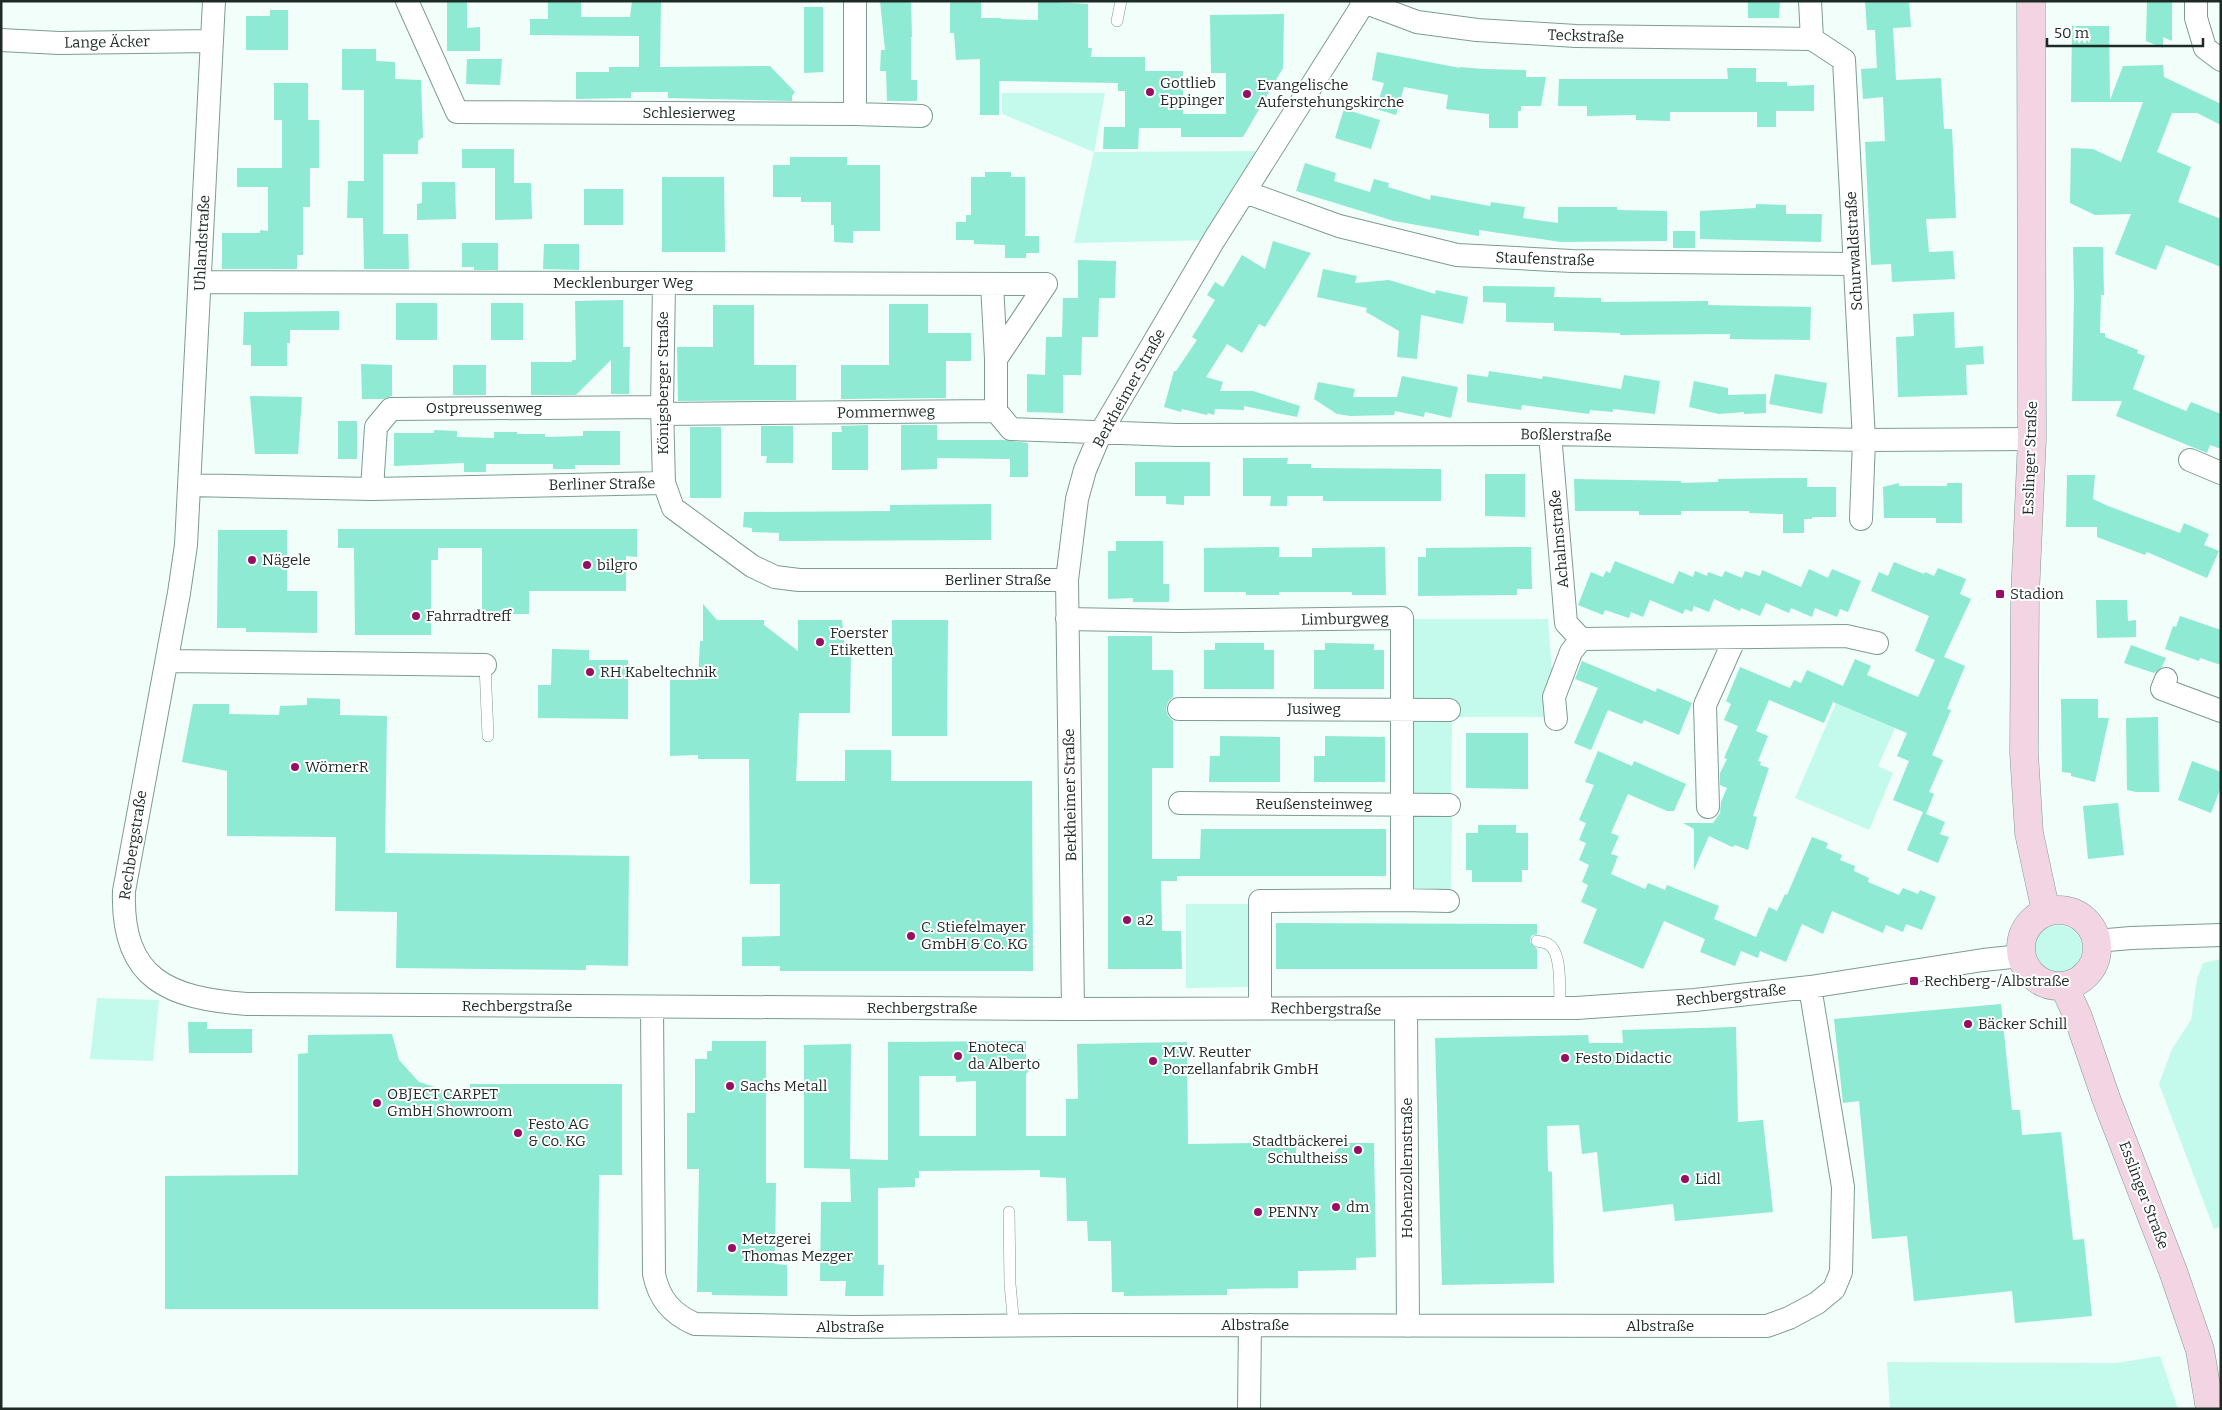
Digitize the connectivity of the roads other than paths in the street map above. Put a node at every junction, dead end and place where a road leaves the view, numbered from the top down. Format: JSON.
{"nodes":[{"id":1,"x":214,"y":1,"type":"edge"},
{"id":2,"x":407,"y":1,"type":"edge"},
{"id":3,"x":855,"y":1,"type":"edge"},
{"id":4,"x":1121,"y":1,"type":"edge"},
{"id":5,"x":1810,"y":1,"type":"edge"},
{"id":6,"x":2030,"y":1,"type":"edge"},
{"id":7,"x":2196,"y":1,"type":"edge"},
{"id":8,"x":1364,"y":2,"type":"edge"},
{"id":9,"x":1117,"y":21,"type":"dead end"},
{"id":10,"x":1812,"y":39,"type":"junction"},
{"id":11,"x":1,"y":40,"type":"edge"},
{"id":12,"x":212,"y":41,"type":"junction"},
{"id":13,"x":2221,"y":60,"type":"edge"},
{"id":14,"x":855,"y":114,"type":"junction"},
{"id":15,"x":920,"y":116,"type":"dead end"},
{"id":16,"x":1245,"y":192,"type":"junction"},
{"id":17,"x":1854,"y":264,"type":"junction"},
{"id":18,"x":200,"y":282,"type":"junction"},
{"id":19,"x":664,"y":284,"type":"junction"},
{"id":20,"x":992,"y":284,"type":"junction"},
{"id":21,"x":996,"y":359,"type":"junction"},
{"id":22,"x":662,"y":410,"type":"junction"},
{"id":23,"x":996,"y":411,"type":"junction"},
{"id":24,"x":1101,"y":432,"type":"junction"},
{"id":25,"x":1550,"y":434,"type":"junction"},
{"id":26,"x":2032,"y":438,"type":"junction"},
{"id":27,"x":1864,"y":440,"type":"junction"},
{"id":28,"x":2190,"y":460,"type":"dead end"},
{"id":29,"x":2221,"y":473,"type":"edge"},
{"id":30,"x":664,"y":483,"type":"junction"},
{"id":31,"x":189,"y":485,"type":"junction"},
{"id":32,"x":372,"y":489,"type":"junction"},
{"id":33,"x":1861,"y":519,"type":"dead end"},
{"id":34,"x":1067,"y":580,"type":"junction"},
{"id":35,"x":1068,"y":619,"type":"junction"},
{"id":36,"x":1735,"y":638,"type":"junction"},
{"id":37,"x":1580,"y":639,"type":"junction"},
{"id":38,"x":1877,"y":643,"type":"dead end"},
{"id":39,"x":167,"y":661,"type":"junction"},
{"id":40,"x":485,"y":665,"type":"joint"},
{"id":41,"x":2166,"y":679,"type":"dead end"},
{"id":42,"x":1179,"y":709,"type":"dead end"},
{"id":43,"x":1403,"y":709,"type":"junction"},
{"id":44,"x":1449,"y":710,"type":"dead end"},
{"id":45,"x":2221,"y":711,"type":"edge"},
{"id":46,"x":1556,"y":719,"type":"dead end"},
{"id":47,"x":488,"y":736,"type":"dead end"},
{"id":48,"x":1180,"y":803,"type":"dead end"},
{"id":49,"x":1404,"y":804,"type":"junction"},
{"id":50,"x":1449,"y":805,"type":"dead end"},
{"id":51,"x":1708,"y":807,"type":"dead end"},
{"id":52,"x":1402,"y":900,"type":"junction"},
{"id":53,"x":1448,"y":901,"type":"dead end"},
{"id":54,"x":2046,"y":912,"type":"junction"},
{"id":55,"x":2221,"y":935,"type":"edge"},
{"id":56,"x":1537,"y":941,"type":"dead end"},
{"id":57,"x":2096,"y":941,"type":"junction"},
{"id":58,"x":2021,"y":956,"type":"junction"},
{"id":59,"x":2064,"y":986,"type":"junction"},
{"id":60,"x":1810,"y":987,"type":"junction"},
{"id":61,"x":652,"y":1007,"type":"junction"},
{"id":62,"x":1260,"y":1008,"type":"junction"},
{"id":63,"x":1560,"y":1008,"type":"junction"},
{"id":64,"x":1073,"y":1009,"type":"junction"},
{"id":65,"x":1406,"y":1010,"type":"junction"},
{"id":66,"x":1009,"y":1212,"type":"dead end"},
{"id":67,"x":1250,"y":1325,"type":"junction"},
{"id":68,"x":1408,"y":1326,"type":"junction"},
{"id":69,"x":1014,"y":1327,"type":"junction"},
{"id":70,"x":1249,"y":1409,"type":"edge"},
{"id":71,"x":2210,"y":1409,"type":"edge"}],
"edges":[{"from":1,"to":12,"type":"street","name":"Uhlandstraße"},
{"from":2,"to":14,"type":"street","name":"Schlesierweg"},
{"from":3,"to":14,"type":"street"},
{"from":4,"to":9,"type":"lane"},
{"from":5,"to":10,"type":"street"},
{"from":6,"to":26,"type":"main road","name":"Esslinger Straße"},
{"from":7,"to":13,"type":"street"},
{"from":8,"to":10,"type":"street","name":"Teckstraße"},
{"from":8,"to":16,"type":"street","name":"Berkheimer Straße"},
{"from":10,"to":17,"type":"street","name":"Schurwaldstraße"},
{"from":11,"to":12,"type":"street","name":"Lange Äcker"},
{"from":12,"to":18,"type":"street","name":"Uhlandstraße"},
{"from":14,"to":15,"type":"street","name":"Schlesierweg"},
{"from":16,"to":17,"type":"street","name":"Staufenstraße"},
{"from":16,"to":24,"type":"street","name":"Berkheimer Straße"},
{"from":17,"to":27,"type":"street","name":"Schurwaldstraße"},
{"from":18,"to":19,"type":"street","name":"Mecklenburger Weg"},
{"from":18,"to":31,"type":"street","name":"Uhlandstraße"},
{"from":19,"to":20,"type":"street","name":"Mecklenburger Weg"},
{"from":19,"to":22,"type":"street","name":"Königsberger Straße"},
{"from":20,"to":21,"type":"street"},
{"from":20,"to":21,"type":"street","name":"Mecklenburger Weg"},
{"from":21,"to":23,"type":"street"},
{"from":22,"to":23,"type":"street","name":"Pommernweg"},
{"from":22,"to":30,"type":"street","name":"Königsberger Straße"},
{"from":22,"to":32,"type":"street","name":"Ostpreussenweg"},
{"from":23,"to":24,"type":"street"},
{"from":24,"to":25,"type":"street","name":"Boßlerstraße"},
{"from":24,"to":34,"type":"street","name":"Berkheimer Straße"},
{"from":25,"to":27,"type":"street","name":"Boßlerstraße"},
{"from":25,"to":37,"type":"street","name":"Achalmstraße"},
{"from":26,"to":27,"type":"street","name":"Boßlerstraße"},
{"from":26,"to":54,"type":"main road","name":"Esslinger Straße"},
{"from":27,"to":33,"type":"street","name":"Schurwaldstraße"},
{"from":28,"to":29,"type":"street"},
{"from":30,"to":32,"type":"street","name":"Berliner Straße"},
{"from":30,"to":34,"type":"street","name":"Berliner Straße"},
{"from":31,"to":32,"type":"street","name":"Berliner Straße"},
{"from":31,"to":39,"type":"street","name":"Rechbergstraße"},
{"from":34,"to":35,"type":"street","name":"Berkheimer Straße"},
{"from":35,"to":43,"type":"street","name":"Limburgweg"},
{"from":35,"to":64,"type":"street","name":"Berkheimer Straße"},
{"from":36,"to":37,"type":"street"},
{"from":36,"to":38,"type":"street"},
{"from":36,"to":51,"type":"street"},
{"from":37,"to":46,"type":"street"},
{"from":39,"to":40,"type":"street"},
{"from":39,"to":61,"type":"street","name":"Rechbergstraße"},
{"from":40,"to":47,"type":"lane"},
{"from":41,"to":45,"type":"street"},
{"from":42,"to":43,"type":"street","name":"Jusiweg"},
{"from":43,"to":44,"type":"street","name":"Jusiweg"},
{"from":43,"to":49,"type":"street","name":"Limburgweg"},
{"from":48,"to":49,"type":"street","name":"Reußensteinweg"},
{"from":49,"to":50,"type":"street","name":"Reußensteinweg"},
{"from":49,"to":52,"type":"street","name":"Limburgweg"},
{"from":52,"to":53,"type":"street"},
{"from":52,"to":62,"type":"street"},
{"from":54,"to":57,"type":"main road"},
{"from":54,"to":58,"type":"main road"},
{"from":55,"to":57,"type":"street"},
{"from":56,"to":63,"type":"lane"},
{"from":57,"to":59,"type":"main road"},
{"from":58,"to":59,"type":"main road"},
{"from":58,"to":60,"type":"street","name":"Rechbergstraße"},
{"from":59,"to":71,"type":"main road","name":"Esslinger Straße"},
{"from":60,"to":63,"type":"street","name":"Rechbergstraße"},
{"from":60,"to":68,"type":"street","name":"Albstraße"},
{"from":61,"to":64,"type":"street","name":"Rechbergstraße"},
{"from":61,"to":69,"type":"street","name":"Albstraße"},
{"from":62,"to":64,"type":"street","name":"Rechbergstraße"},
{"from":62,"to":65,"type":"street","name":"Rechbergstraße"},
{"from":63,"to":65,"type":"street","name":"Rechbergstraße"},
{"from":65,"to":68,"type":"street","name":"Hohenzollernstraße"},
{"from":66,"to":69,"type":"lane"},
{"from":67,"to":68,"type":"street","name":"Albstraße"},
{"from":67,"to":69,"type":"street","name":"Albstraße"},
{"from":67,"to":70,"type":"street"}]}
